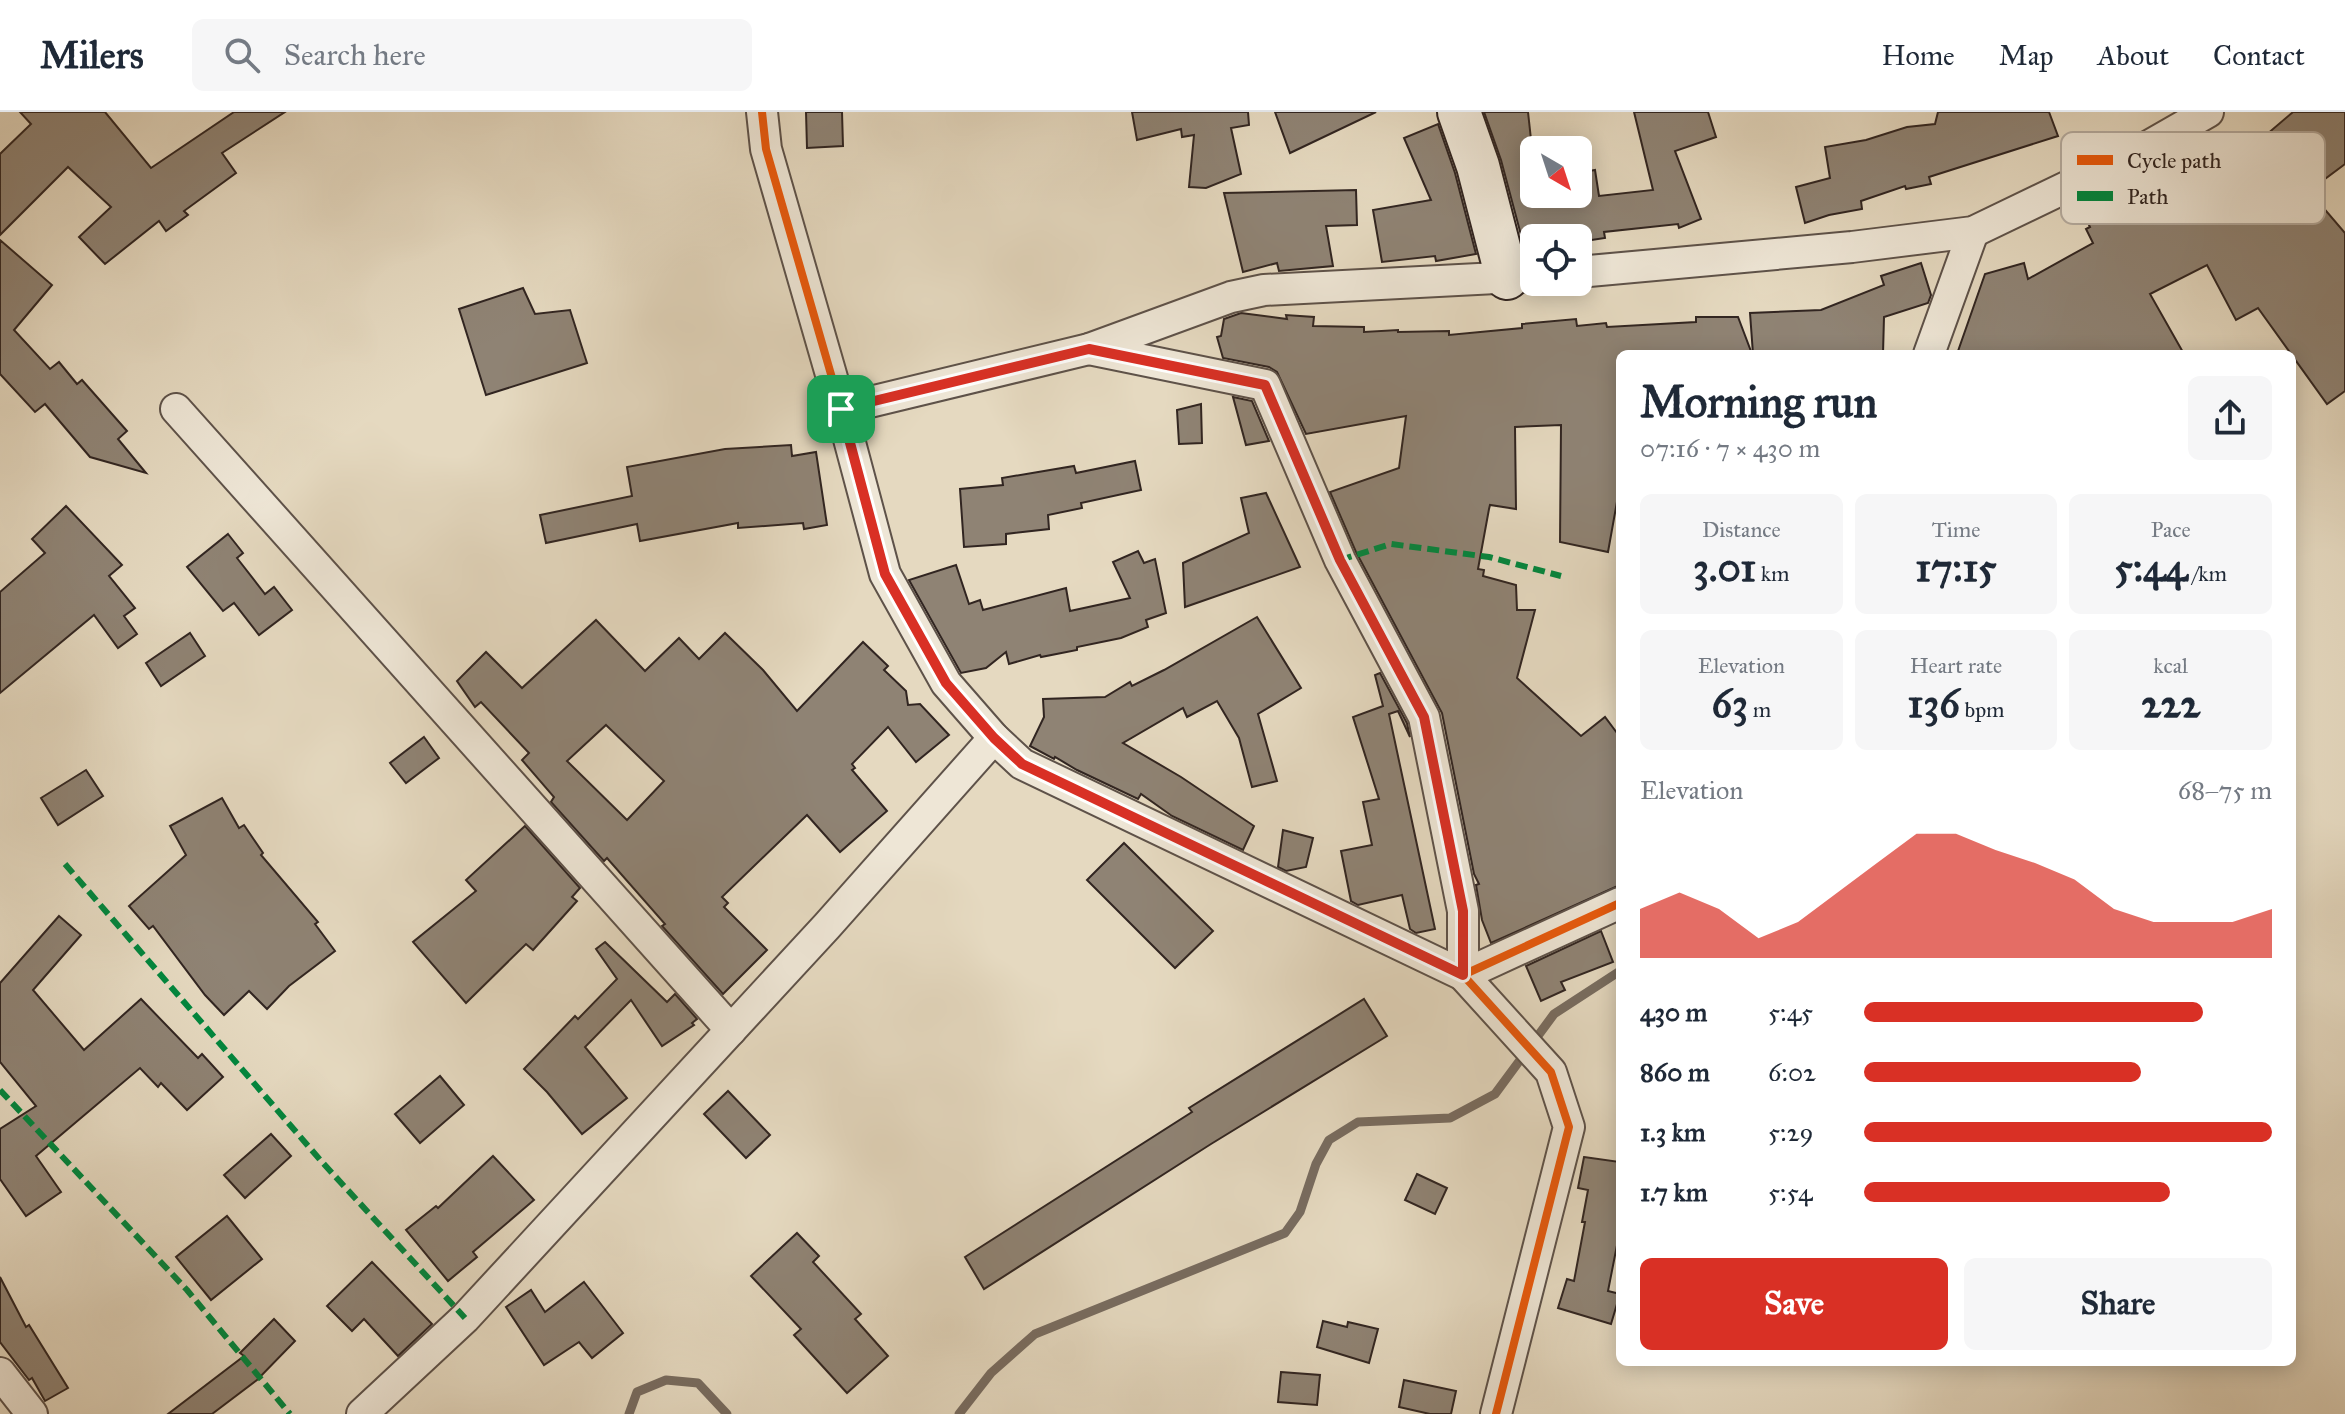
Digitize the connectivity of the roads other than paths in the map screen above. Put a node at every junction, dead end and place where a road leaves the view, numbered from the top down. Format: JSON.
{"nodes":[{"id":1,"x":762,"y":112,"type":"edge"},
{"id":2,"x":1459,"y":112,"type":"edge"},
{"id":3,"x":2208,"y":112,"type":"edge"},
{"id":4,"x":2173,"y":132,"type":"edge"},
{"id":5,"x":2061,"y":190,"type":"edge"},
{"id":6,"x":1973,"y":232,"type":"junction"},
{"id":7,"x":1592,"y":271,"type":"edge"},
{"id":8,"x":1520,"y":277,"type":"edge"},
{"id":9,"x":1089,"y":349,"type":"junction"},
{"id":10,"x":1930,"y":350,"type":"edge"},
{"id":11,"x":176,"y":409,"type":"dead end"},
{"id":12,"x":841,"y":409,"type":"junction"},
{"id":13,"x":994,"y":738,"type":"junction"},
{"id":14,"x":1616,"y":905,"type":"edge"},
{"id":15,"x":1463,"y":975,"type":"junction"},
{"id":16,"x":731,"y":1030,"type":"junction"},
{"id":17,"x":0,"y":1373,"type":"edge"},
{"id":18,"x":32,"y":1414,"type":"edge"},
{"id":19,"x":362,"y":1414,"type":"edge"},
{"id":20,"x":1496,"y":1414,"type":"edge"}],
"edges":[{"from":1,"to":12,"type":"street"},
{"from":2,"to":8,"type":"street"},
{"from":3,"to":4,"type":"street"},
{"from":5,"to":6,"type":"street"},
{"from":6,"to":7,"type":"street"},
{"from":6,"to":10,"type":"street"},
{"from":8,"to":9,"type":"street"},
{"from":9,"to":12,"type":"street"},
{"from":9,"to":15,"type":"street"},
{"from":11,"to":16,"type":"street"},
{"from":12,"to":13,"type":"street"},
{"from":13,"to":15,"type":"street"},
{"from":13,"to":16,"type":"street"},
{"from":14,"to":15,"type":"street"},
{"from":15,"to":20,"type":"street"},
{"from":16,"to":19,"type":"street"},
{"from":17,"to":18,"type":"street"}]}
